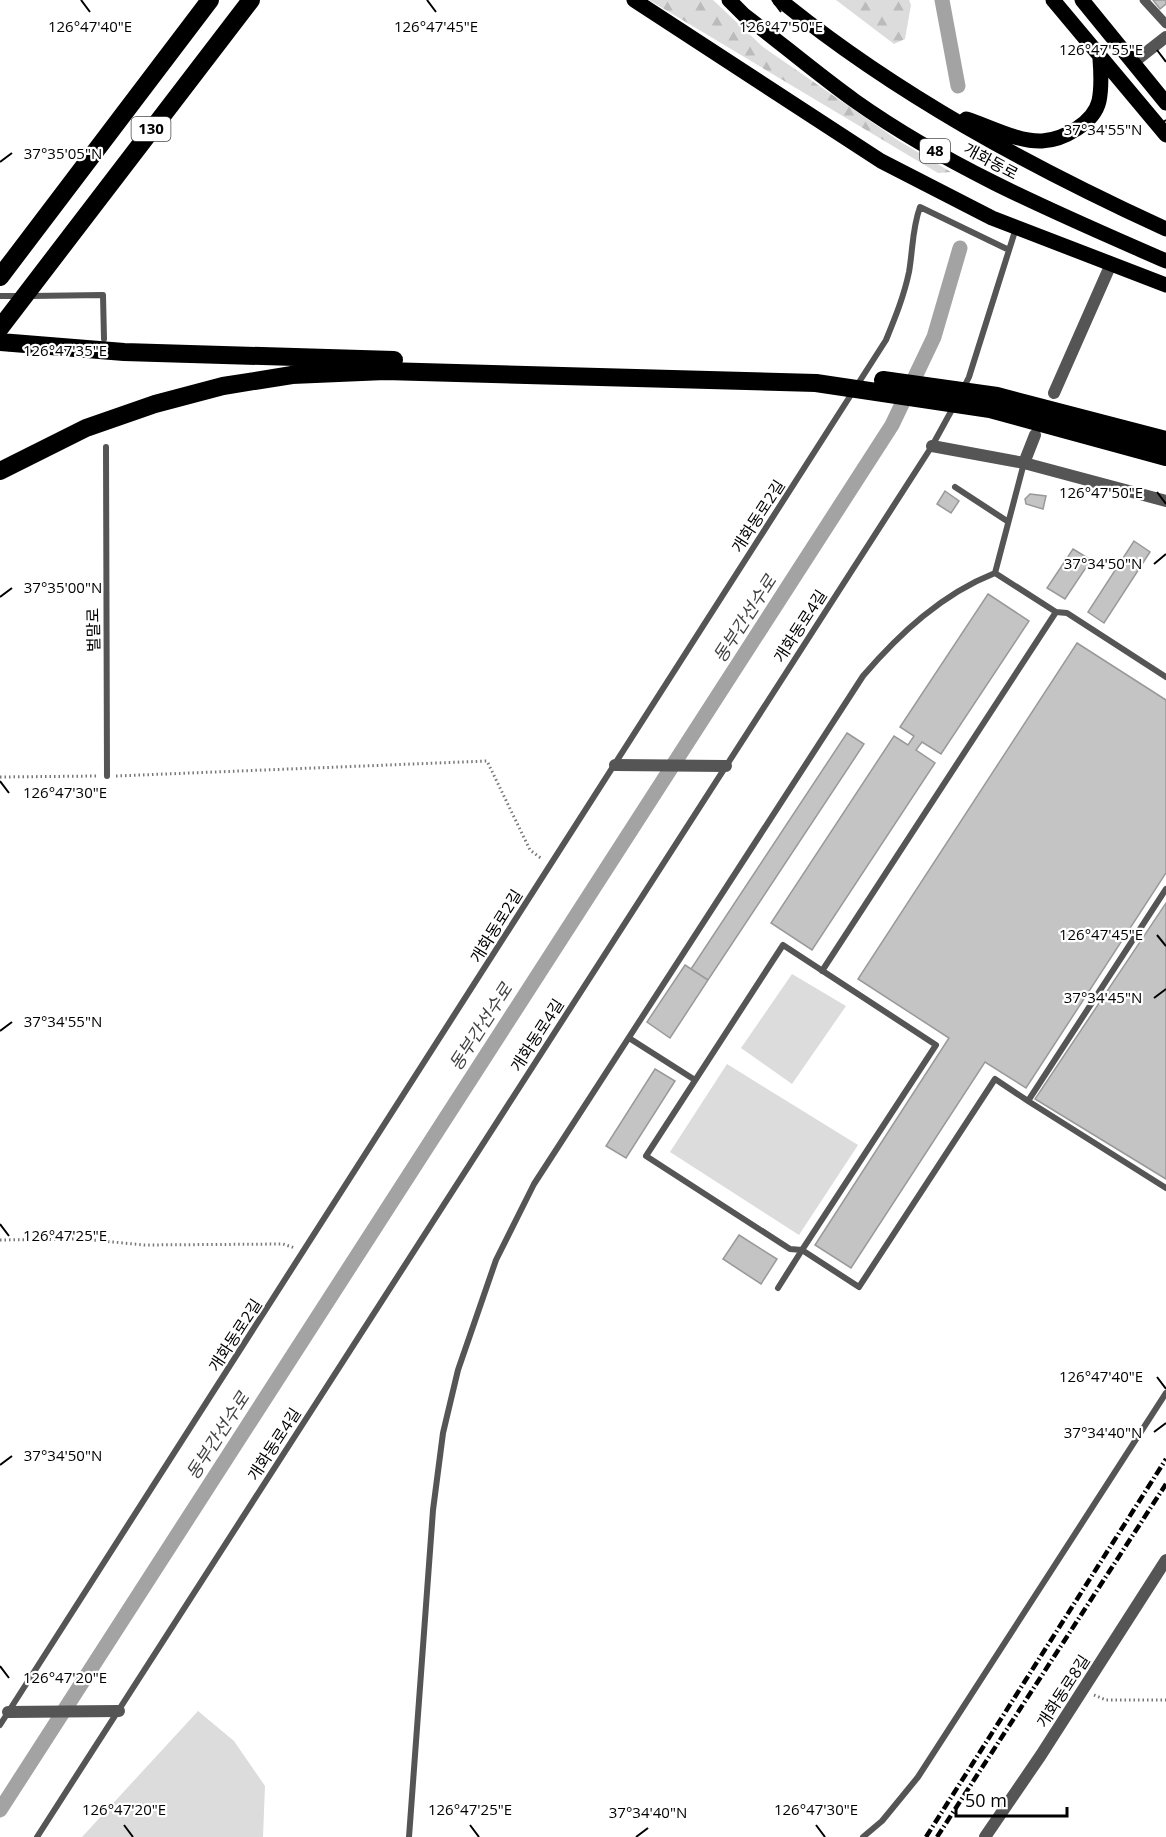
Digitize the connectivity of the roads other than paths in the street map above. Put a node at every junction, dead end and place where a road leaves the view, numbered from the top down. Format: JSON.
{"nodes":[{"id":1,"x":210,"y":0,"type":"edge"},
{"id":2,"x":250,"y":0,"type":"edge"},
{"id":3,"x":634,"y":0,"type":"edge"},
{"id":4,"x":729,"y":0,"type":"edge"},
{"id":5,"x":780,"y":0,"type":"edge"},
{"id":6,"x":1053,"y":0,"type":"edge"},
{"id":7,"x":1082,"y":0,"type":"edge"},
{"id":8,"x":1144,"y":0,"type":"edge"},
{"id":9,"x":1166,"y":24,"type":"edge"},
{"id":10,"x":1166,"y":37,"type":"edge"},
{"id":11,"x":1100,"y":59,"type":"junction"},
{"id":12,"x":1134,"y":63,"type":"junction"},
{"id":13,"x":1166,"y":103,"type":"edge"},
{"id":14,"x":928,"y":105,"type":"junction"},
{"id":15,"x":1166,"y":135,"type":"edge"},
{"id":16,"x":1016,"y":227,"type":"junction"},
{"id":17,"x":1166,"y":229,"type":"edge"},
{"id":18,"x":1009,"y":250,"type":"junction"},
{"id":19,"x":1166,"y":261,"type":"edge"},
{"id":20,"x":1111,"y":264,"type":"junction"},
{"id":21,"x":0,"y":278,"type":"edge"},
{"id":22,"x":1166,"y":285,"type":"edge"},
{"id":23,"x":0,"y":296,"type":"edge"},
{"id":24,"x":0,"y":328,"type":"edge"},
{"id":25,"x":104,"y":339,"type":"dead end"},
{"id":26,"x":0,"y":342,"type":"edge"},
{"id":27,"x":818,"y":378,"type":"junction"},
{"id":28,"x":1054,"y":393,"type":"dead end"},
{"id":29,"x":993,"y":402,"type":"junction"},
{"id":30,"x":1035,"y":435,"type":"dead end"},
{"id":31,"x":1166,"y":440,"type":"edge"},
{"id":32,"x":932,"y":446,"type":"junction"},
{"id":33,"x":106,"y":447,"type":"dead end"},
{"id":34,"x":1166,"y":457,"type":"edge"},
{"id":35,"x":1024,"y":464,"type":"junction"},
{"id":36,"x":0,"y":471,"type":"edge"},
{"id":37,"x":955,"y":487,"type":"dead end"},
{"id":38,"x":1166,"y":501,"type":"edge"},
{"id":39,"x":1007,"y":521,"type":"junction"},
{"id":40,"x":995,"y":573,"type":"junction"},
{"id":41,"x":1056,"y":612,"type":"junction"},
{"id":42,"x":1166,"y":677,"type":"edge"},
{"id":43,"x":615,"y":765,"type":"junction"},
{"id":44,"x":726,"y":766,"type":"junction"},
{"id":45,"x":107,"y":776,"type":"road end"},
{"id":46,"x":1166,"y":890,"type":"edge"},
{"id":47,"x":822,"y":971,"type":"junction"},
{"id":48,"x":629,"y":1038,"type":"junction"},
{"id":49,"x":695,"y":1080,"type":"junction"},
{"id":50,"x":1028,"y":1101,"type":"junction"},
{"id":51,"x":1166,"y":1188,"type":"edge"},
{"id":52,"x":802,"y":1250,"type":"junction"},
{"id":53,"x":778,"y":1288,"type":"dead end"},
{"id":54,"x":1166,"y":1393,"type":"edge"},
{"id":55,"x":1166,"y":1560,"type":"edge"},
{"id":56,"x":119,"y":1711,"type":"junction"},
{"id":57,"x":13,"y":1712,"type":"junction"},
{"id":58,"x":0,"y":1725,"type":"edge"},
{"id":59,"x":38,"y":1837,"type":"edge"},
{"id":60,"x":409,"y":1837,"type":"edge"},
{"id":61,"x":863,"y":1837,"type":"edge"},
{"id":62,"x":984,"y":1837,"type":"edge"}],
"edges":[{"from":1,"to":21,"type":"highway","number":"130"},
{"from":2,"to":24,"type":"highway","number":"130"},
{"from":3,"to":16,"type":"main road"},
{"from":4,"to":19,"type":"main road","name":"개화동로","number":"48"},
{"from":5,"to":14,"type":"main road","name":"개화동로","number":"48"},
{"from":6,"to":11,"type":"main road"},
{"from":7,"to":12,"type":"main road"},
{"from":8,"to":9,"type":"street"},
{"from":10,"to":12,"type":"street"},
{"from":11,"to":14,"type":"main road"},
{"from":11,"to":15,"type":"main road"},
{"from":12,"to":13,"type":"main road"},
{"from":14,"to":17,"type":"main road","name":"개화동로","number":"48"},
{"from":16,"to":18,"type":"lane","name":"개화동로4길"},
{"from":16,"to":20,"type":"main road"},
{"from":18,"to":32,"type":"lane","name":"개화동로4길"},
{"from":18,"to":43,"type":"lane","name":"개화동로2길"},
{"from":20,"to":22,"type":"main road"},
{"from":20,"to":28,"type":"street"},
{"from":23,"to":25,"type":"lane"},
{"from":26,"to":27,"type":"highway"},
{"from":27,"to":29,"type":"highway"},
{"from":27,"to":36,"type":"highway"},
{"from":29,"to":31,"type":"highway"},
{"from":29,"to":34,"type":"highway"},
{"from":30,"to":35,"type":"street"},
{"from":32,"to":35,"type":"street"},
{"from":32,"to":44,"type":"lane","name":"개화동로4길"},
{"from":33,"to":45,"type":"lane","name":"벌말로"},
{"from":35,"to":38,"type":"street"},
{"from":35,"to":39,"type":"lane"},
{"from":37,"to":39,"type":"lane"},
{"from":39,"to":40,"type":"lane"},
{"from":40,"to":41,"type":"lane"},
{"from":40,"to":48,"type":"lane"},
{"from":41,"to":42,"type":"lane"},
{"from":41,"to":47,"type":"lane"},
{"from":43,"to":44,"type":"street"},
{"from":43,"to":57,"type":"lane","name":"개화동로2길"},
{"from":44,"to":56,"type":"lane","name":"개화동로4길"},
{"from":46,"to":50,"type":"lane"},
{"from":47,"to":49,"type":"lane"},
{"from":47,"to":52,"type":"lane"},
{"from":48,"to":49,"type":"lane"},
{"from":48,"to":60,"type":"lane"},
{"from":49,"to":52,"type":"lane"},
{"from":50,"to":51,"type":"lane"},
{"from":50,"to":52,"type":"lane"},
{"from":52,"to":53,"type":"lane"},
{"from":54,"to":61,"type":"lane"},
{"from":55,"to":62,"type":"street","name":"개화동로8길"},
{"from":56,"to":57,"type":"street"},
{"from":56,"to":59,"type":"lane","name":"개화동로4길"},
{"from":57,"to":58,"type":"lane","name":"개화동로2길"}]}
